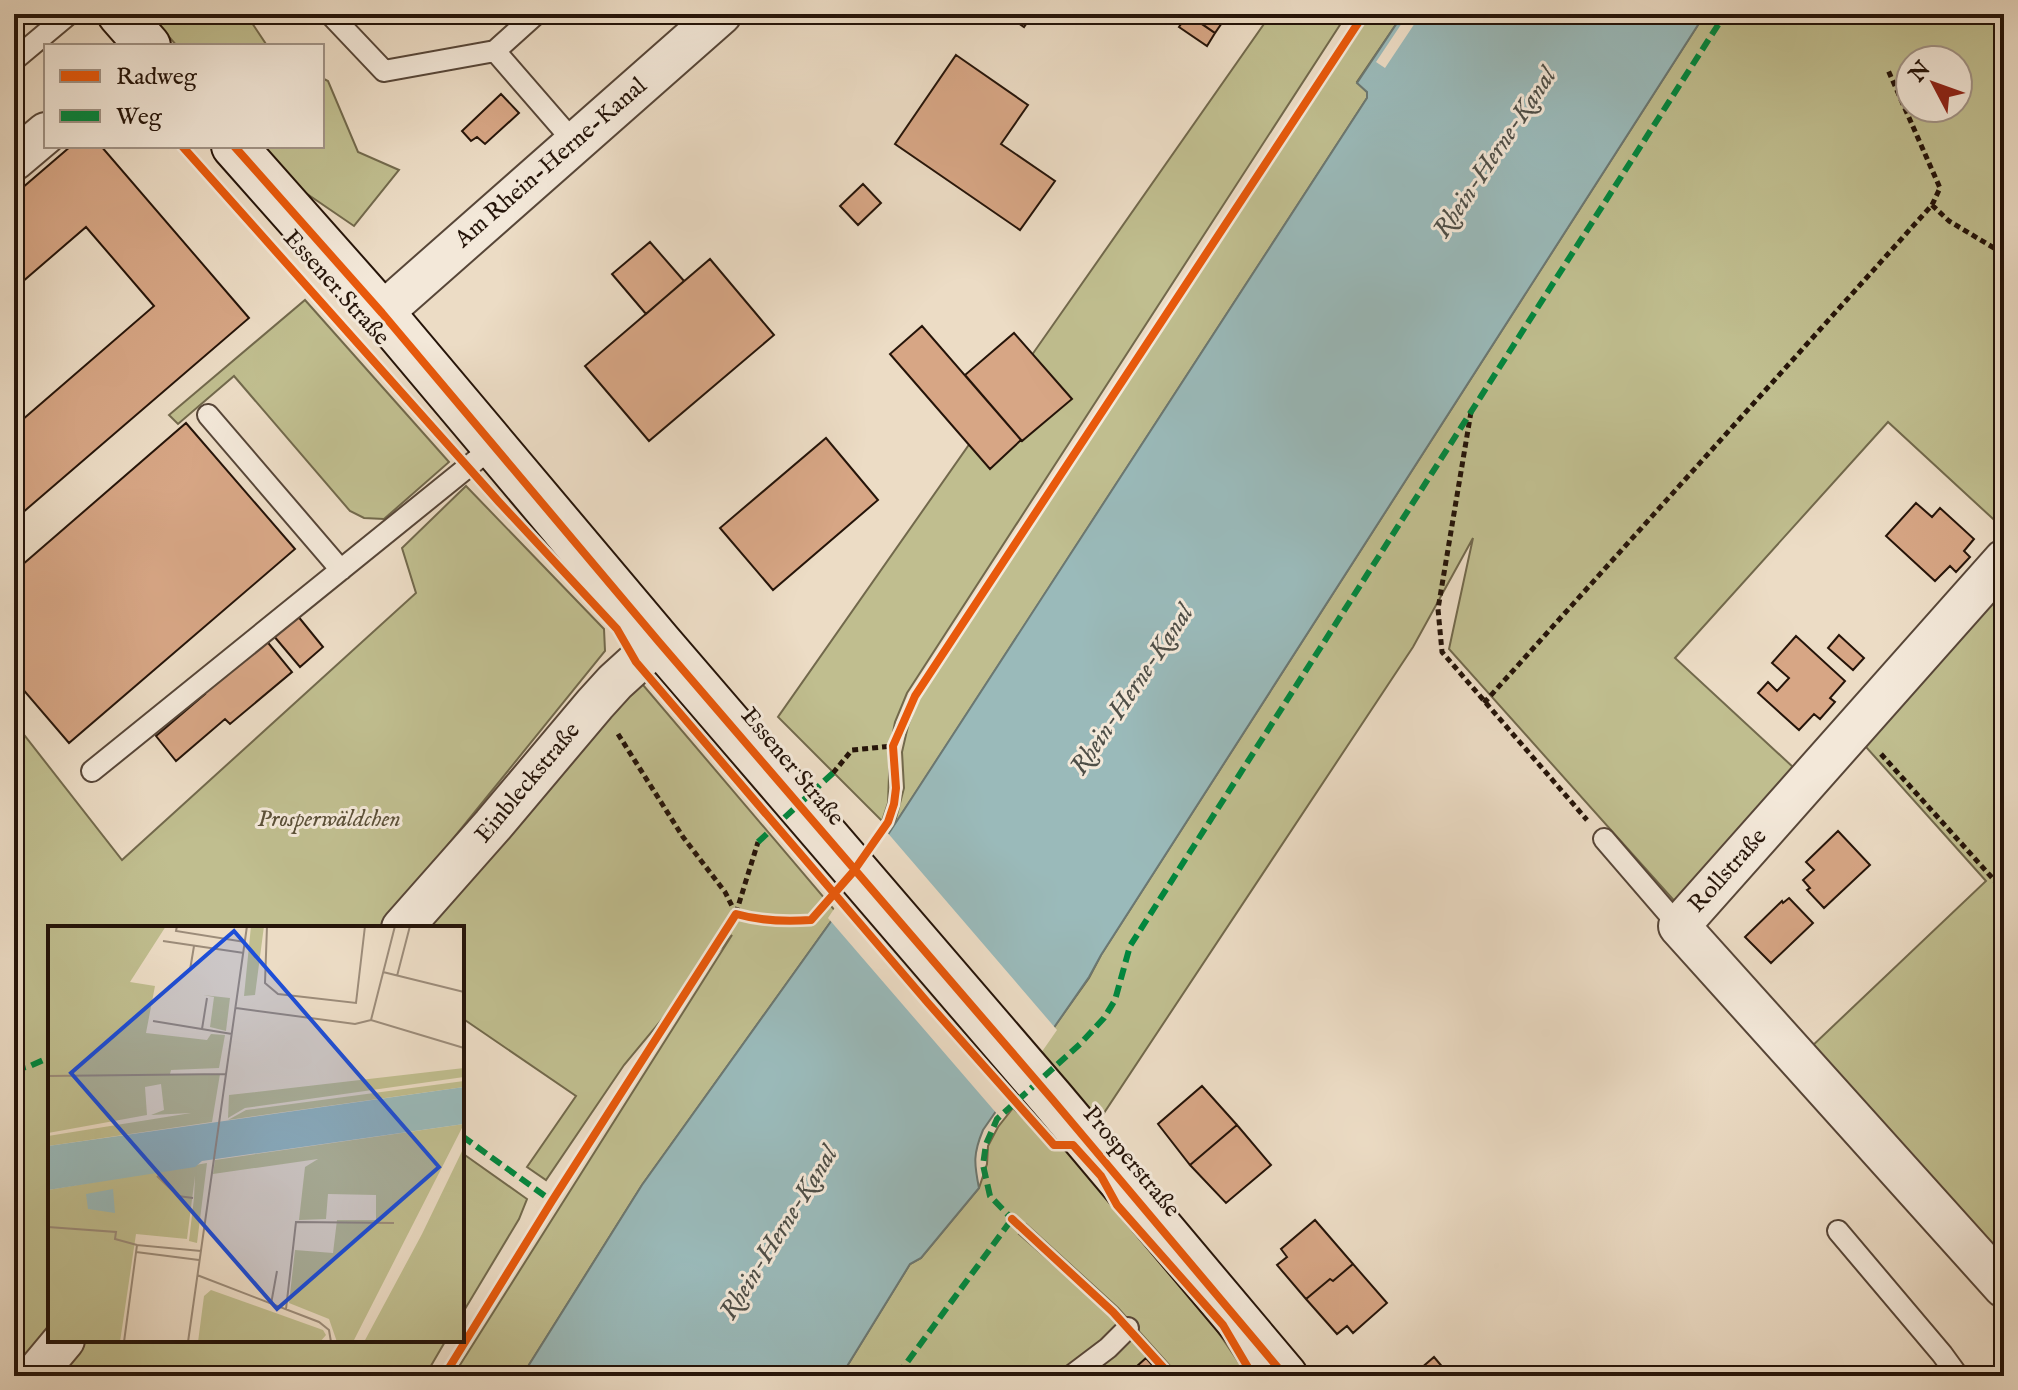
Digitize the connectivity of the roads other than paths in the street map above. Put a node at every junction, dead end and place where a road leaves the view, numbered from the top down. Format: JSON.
{"nodes":[{"id":1,"x":120,"y":14,"type":"edge"},
{"id":2,"x":330,"y":14,"type":"edge"},
{"id":3,"x":536,"y":14,"type":"edge"},
{"id":4,"x":721,"y":14,"type":"edge"},
{"id":5,"x":59,"y":17,"type":"edge"},
{"id":6,"x":145,"y":44,"type":"edge"},
{"id":7,"x":495,"y":51,"type":"junction"},
{"id":8,"x":14,"y":60,"type":"edge"},
{"id":9,"x":44,"y":135,"type":"edge"},
{"id":10,"x":574,"y":142,"type":"junction"},
{"id":11,"x":236,"y":148,"type":"edge"},
{"id":12,"x":14,"y":160,"type":"edge"},
{"id":13,"x":382,"y":313,"type":"junction"},
{"id":14,"x":208,"y":415,"type":"dead end"},
{"id":15,"x":495,"y":445,"type":"junction"},
{"id":16,"x":2004,"y":560,"type":"edge"},
{"id":17,"x":341,"y":570,"type":"junction"},
{"id":18,"x":659,"y":642,"type":"junction"},
{"id":19,"x":92,"y":771,"type":"dead end"},
{"id":20,"x":1604,"y":839,"type":"road end"},
{"id":21,"x":404,"y":926,"type":"edge"},
{"id":22,"x":1679,"y":926,"type":"junction"},
{"id":23,"x":945,"y":975,"type":"joint"},
{"id":24,"x":1838,"y":1231,"type":"dead end"},
{"id":25,"x":2004,"y":1287,"type":"edge"},
{"id":26,"x":1128,"y":1328,"type":"dead end"},
{"id":27,"x":62,"y":1342,"type":"edge"},
{"id":28,"x":34,"y":1376,"type":"edge"},
{"id":29,"x":1071,"y":1376,"type":"edge"},
{"id":30,"x":1285,"y":1376,"type":"edge"},
{"id":31,"x":1958,"y":1376,"type":"edge"}],
"edges":[{"from":1,"to":6,"type":"main road"},
{"from":2,"to":7,"type":"lane"},
{"from":3,"to":7,"type":"lane"},
{"from":4,"to":10,"type":"street","name":"Am Rhein-Herne-Kanal"},
{"from":5,"to":8,"type":"lane"},
{"from":7,"to":10,"type":"lane"},
{"from":9,"to":12,"type":"street"},
{"from":10,"to":13,"type":"street","name":"Am Rhein-Herne-Kanal"},
{"from":11,"to":13,"type":"main road","name":"Essener Straße"},
{"from":13,"to":15,"type":"main road","name":"Essener Straße"},
{"from":14,"to":17,"type":"lane"},
{"from":15,"to":17,"type":"lane"},
{"from":15,"to":18,"type":"main road","name":"Essener Straße"},
{"from":16,"to":22,"type":"street","name":"Rollstraße"},
{"from":17,"to":19,"type":"lane"},
{"from":18,"to":21,"type":"street","name":"Einbleckstraße"},
{"from":18,"to":23,"type":"main road","name":"Essener Straße"},
{"from":20,"to":22,"type":"lane"},
{"from":22,"to":25,"type":"street","name":"Rollstraße"},
{"from":23,"to":30,"type":"main road","name":"Prosperstraße"},
{"from":24,"to":31,"type":"lane"},
{"from":26,"to":29,"type":"lane"},
{"from":27,"to":28,"type":"street"}]}
